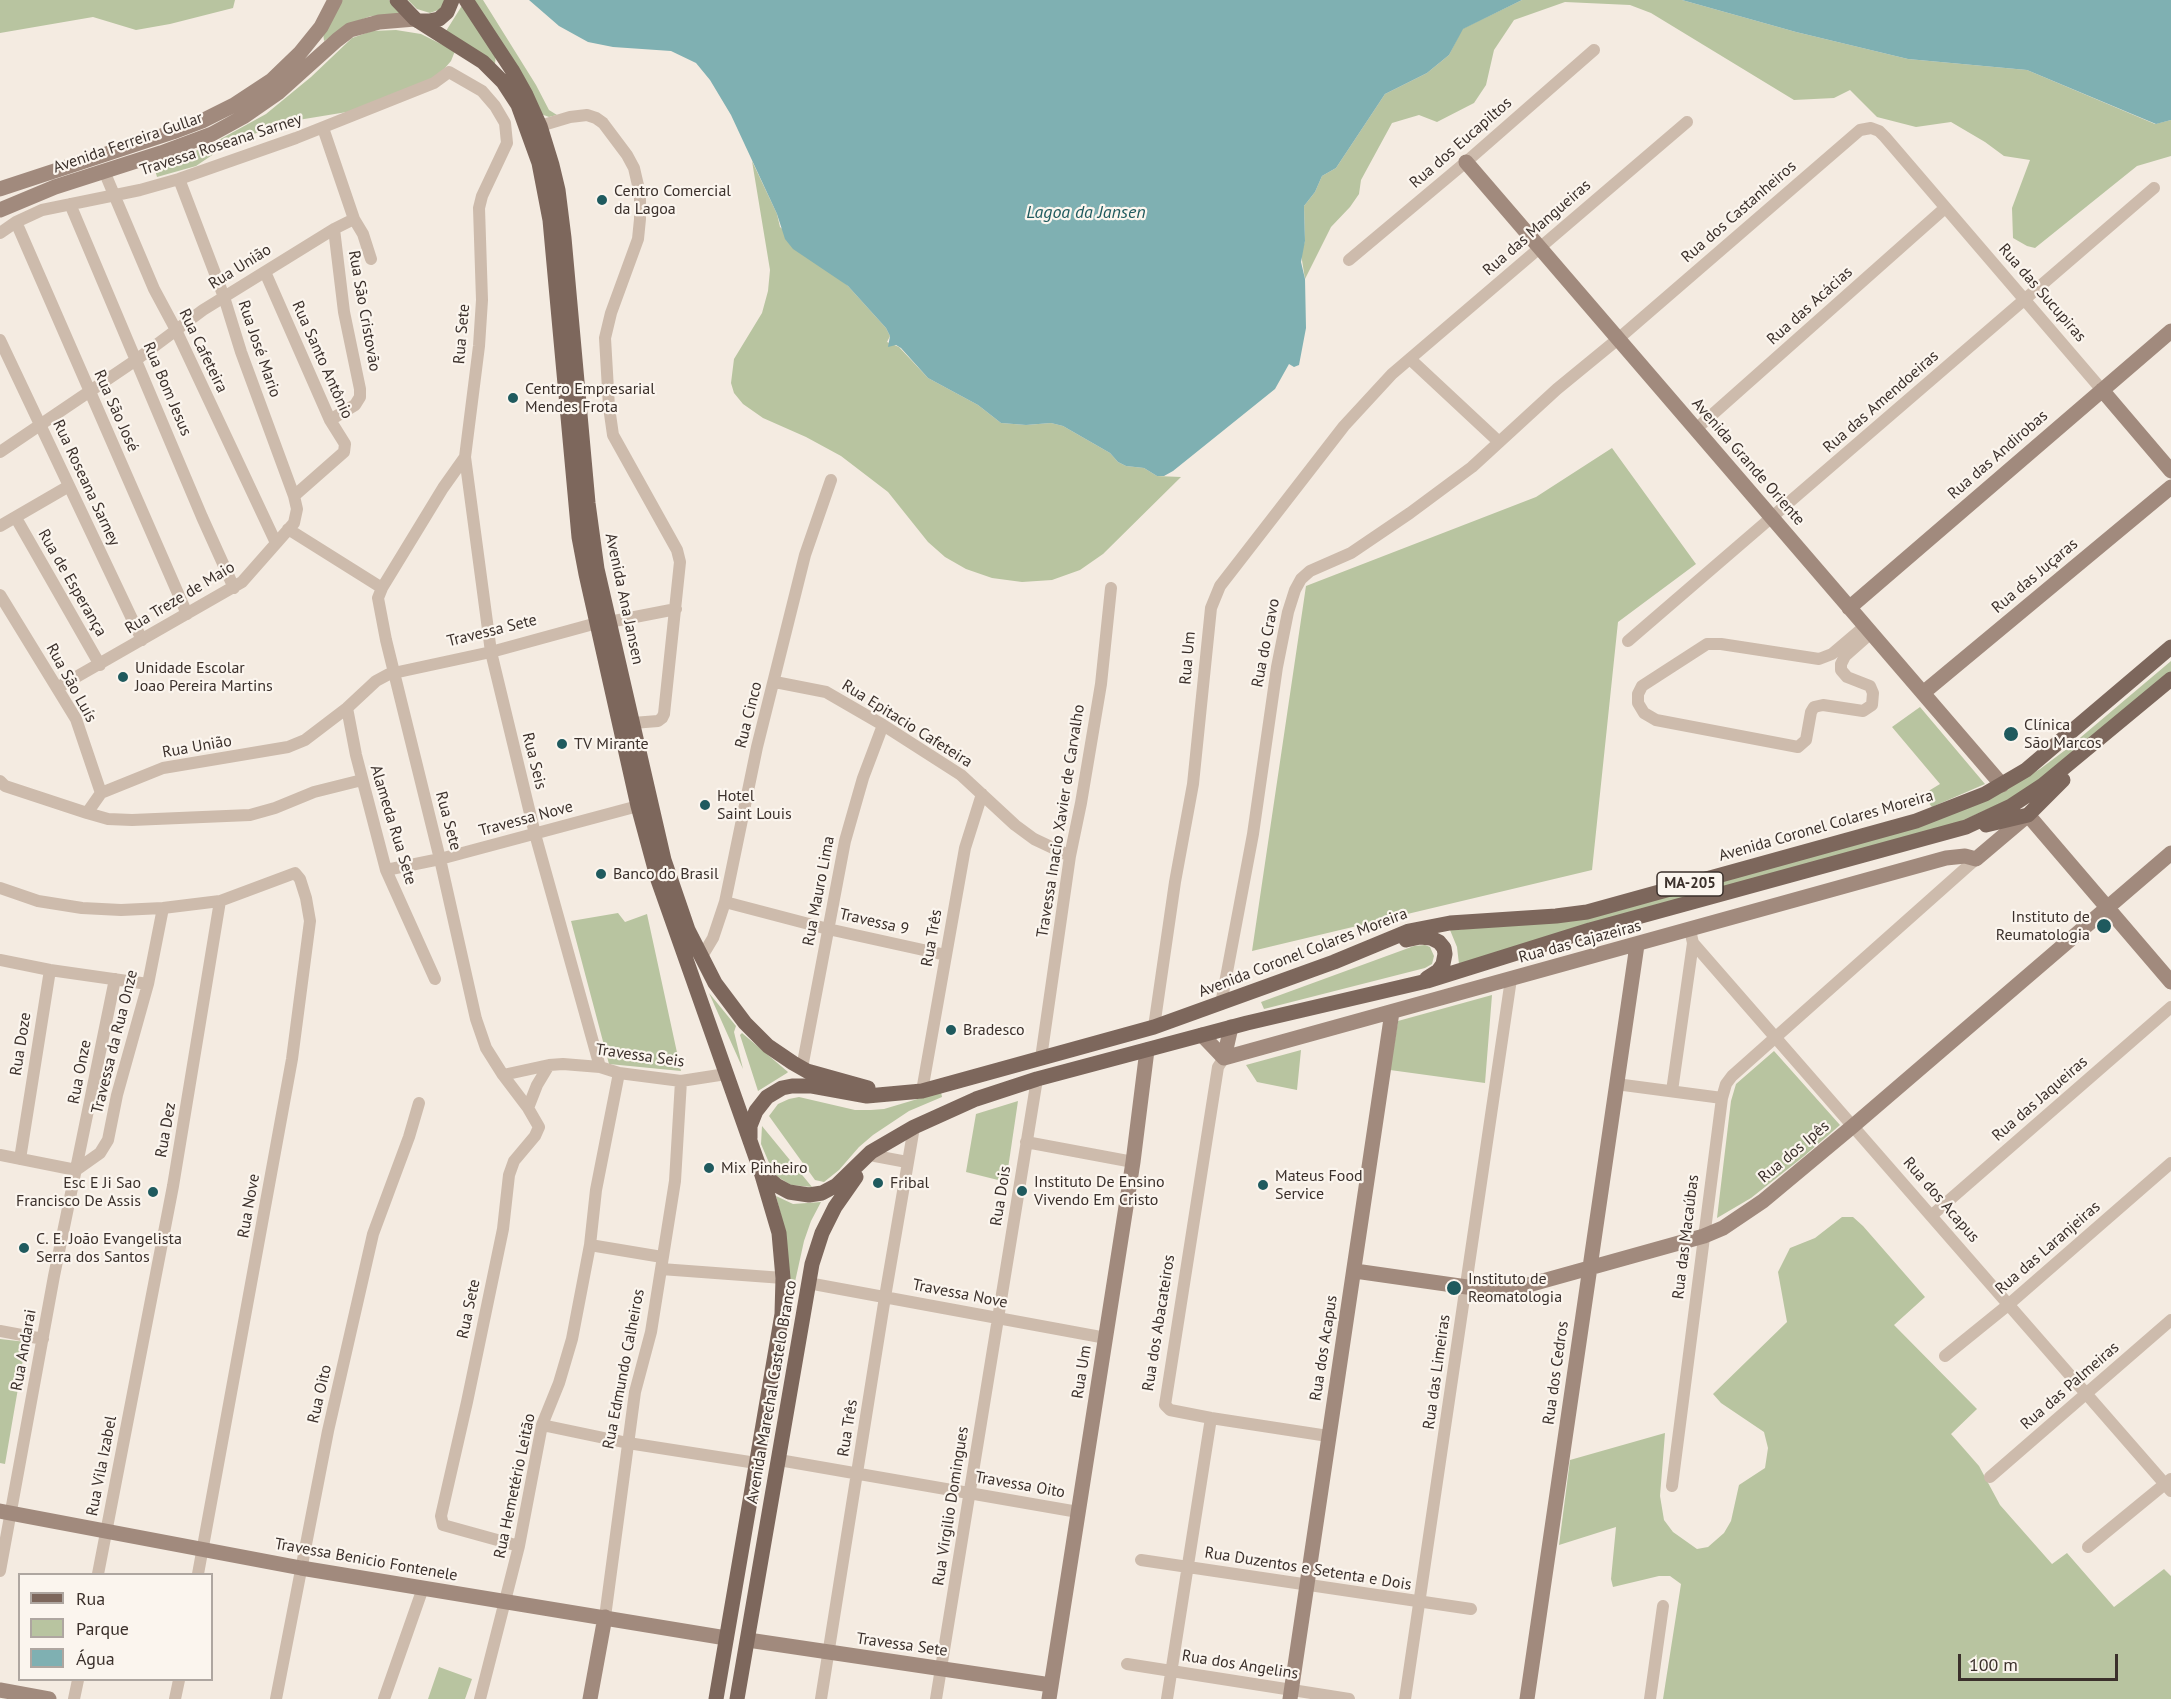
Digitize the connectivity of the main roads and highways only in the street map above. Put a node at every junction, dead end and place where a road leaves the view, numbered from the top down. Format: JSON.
{"nodes":[{"id":1,"x":398,"y":0,"type":"edge"},
{"id":2,"x":452,"y":0,"type":"edge"},
{"id":3,"x":466,"y":0,"type":"edge"},
{"id":4,"x":417,"y":20,"type":"junction"},
{"id":5,"x":603,"y":622,"type":"junction"},
{"id":6,"x":2171,"y":647,"type":"edge"},
{"id":7,"x":2171,"y":679,"type":"edge"},
{"id":8,"x":2081,"y":755,"type":"junction"},
{"id":9,"x":1947,"y":833,"type":"junction"},
{"id":10,"x":1334,"y":962,"type":"junction"},
{"id":11,"x":1416,"y":984,"type":"junction"},
{"id":12,"x":914,"y":1092,"type":"junction"},
{"id":13,"x":914,"y":1127,"type":"junction"},
{"id":14,"x":750,"y":1141,"type":"junction"},
{"id":15,"x":761,"y":1172,"type":"junction"},
{"id":16,"x":716,"y":1699,"type":"edge"},
{"id":17,"x":737,"y":1699,"type":"edge"}],
"edges":[{"from":1,"to":4,"type":"main road","name":"Avenida Ana Jansen"},
{"from":2,"to":4,"type":"main road"},
{"from":3,"to":5,"type":"main road","name":"Avenida Ana Jansen"},
{"from":4,"to":5,"type":"main road","name":"Avenida Ana Jansen"},
{"from":5,"to":12,"type":"main road","name":"Avenida Ana Jansen"},
{"from":5,"to":14,"type":"main road","name":"Avenida Ana Jansen"},
{"from":6,"to":10,"type":"main road","name":"Avenida Coronel Colares Moreira","number":"MA-205"},
{"from":7,"to":8,"type":"main road"},
{"from":8,"to":9,"type":"main road"},
{"from":8,"to":9,"type":"main road"},
{"from":9,"to":11,"type":"main road"},
{"from":10,"to":11,"type":"main road"},
{"from":10,"to":12,"type":"main road","name":"Avenida Coronel Colares Moreira"},
{"from":11,"to":13,"type":"main road"},
{"from":12,"to":14,"type":"main road","name":"Avenida Coronel Colares Moreira"},
{"from":13,"to":15,"type":"main road"},
{"from":13,"to":17,"type":"main road","name":"Avenida Marechal Castelo Branco"},
{"from":14,"to":15,"type":"main road","name":"Avenida Marechal Castelo Branco"},
{"from":15,"to":16,"type":"main road","name":"Avenida Marechal Castelo Branco"}]}
